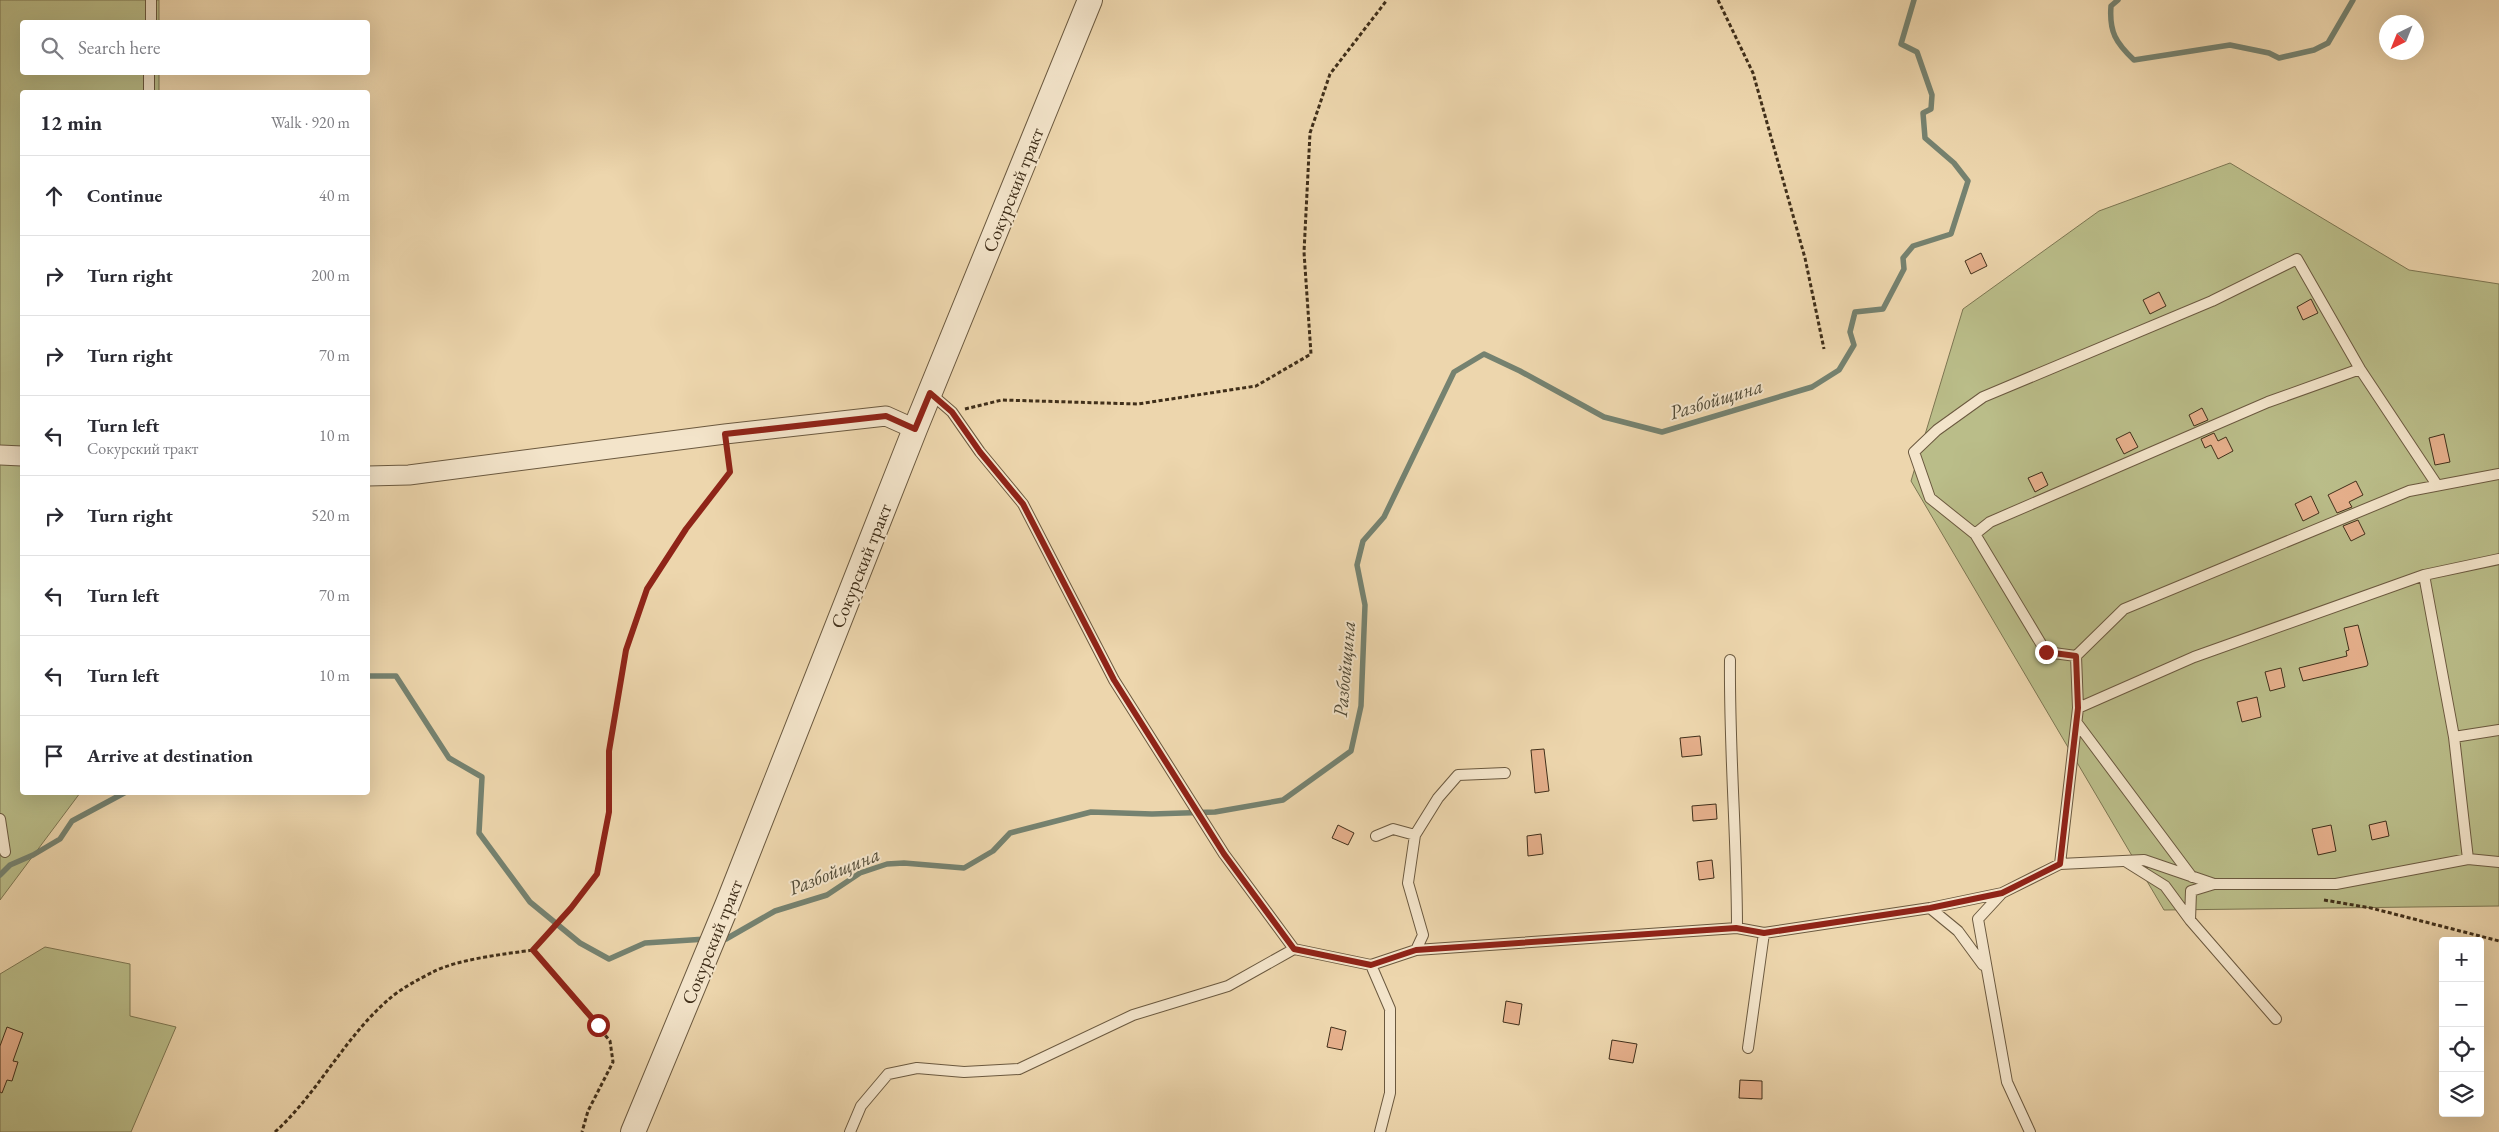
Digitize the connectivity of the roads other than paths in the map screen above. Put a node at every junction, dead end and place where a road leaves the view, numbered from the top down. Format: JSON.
{"nodes":[{"id":1,"x":151,"y":0,"type":"edge"},
{"id":2,"x":1090,"y":0,"type":"edge"},
{"id":3,"x":150,"y":20,"type":"edge"},
{"id":4,"x":149,"y":75,"type":"edge"},
{"id":5,"x":149,"y":90,"type":"edge"},
{"id":6,"x":2360,"y":369,"type":"junction"},
{"id":7,"x":930,"y":393,"type":"junction"},
{"id":8,"x":915,"y":429,"type":"junction"},
{"id":9,"x":0,"y":454,"type":"edge"},
{"id":10,"x":20,"y":456,"type":"edge"},
{"id":11,"x":2499,"y":474,"type":"edge"},
{"id":12,"x":370,"y":476,"type":"edge"},
{"id":13,"x":2437,"y":485,"type":"junction"},
{"id":14,"x":1975,"y":534,"type":"junction"},
{"id":15,"x":2499,"y":559,"type":"edge"},
{"id":16,"x":2424,"y":575,"type":"junction"},
{"id":17,"x":2076,"y":656,"type":"junction"},
{"id":18,"x":1730,"y":660,"type":"dead end"},
{"id":19,"x":2078,"y":708,"type":"junction"},
{"id":20,"x":2077,"y":723,"type":"junction"},
{"id":21,"x":2499,"y":730,"type":"edge"},
{"id":22,"x":2454,"y":736,"type":"junction"},
{"id":23,"x":1505,"y":773,"type":"dead end"},
{"id":24,"x":0,"y":819,"type":"edge"},
{"id":25,"x":1415,"y":835,"type":"junction"},
{"id":26,"x":1376,"y":836,"type":"dead end"},
{"id":27,"x":5,"y":852,"type":"dead end"},
{"id":28,"x":2468,"y":859,"type":"junction"},
{"id":29,"x":2125,"y":861,"type":"junction"},
{"id":30,"x":2499,"y":862,"type":"edge"},
{"id":31,"x":2060,"y":864,"type":"junction"},
{"id":32,"x":2192,"y":877,"type":"junction"},
{"id":33,"x":2214,"y":884,"type":"junction"},
{"id":34,"x":2002,"y":893,"type":"junction"},
{"id":35,"x":1930,"y":908,"type":"junction"},
{"id":36,"x":2190,"y":920,"type":"junction"},
{"id":37,"x":1736,"y":928,"type":"junction"},
{"id":38,"x":1764,"y":933,"type":"junction"},
{"id":39,"x":1294,"y":949,"type":"junction"},
{"id":40,"x":1416,"y":950,"type":"junction"},
{"id":41,"x":1371,"y":965,"type":"junction"},
{"id":42,"x":1985,"y":968,"type":"junction"},
{"id":43,"x":2276,"y":1019,"type":"dead end"},
{"id":44,"x":1748,"y":1048,"type":"dead end"},
{"id":45,"x":633,"y":1132,"type":"edge"},
{"id":46,"x":850,"y":1132,"type":"edge"},
{"id":47,"x":1380,"y":1132,"type":"edge"},
{"id":48,"x":2030,"y":1132,"type":"edge"}],
"edges":[{"from":1,"to":3,"type":"lane"},
{"from":2,"to":7,"type":"street","name":"Сокурский тракт"},
{"from":4,"to":5,"type":"lane"},
{"from":6,"to":13,"type":"lane"},
{"from":6,"to":14,"type":"lane"},
{"from":6,"to":14,"type":"lane"},
{"from":7,"to":8,"type":"street","name":"Сокурский тракт"},
{"from":7,"to":39,"type":"lane"},
{"from":8,"to":12,"type":"street"},
{"from":8,"to":45,"type":"street","name":"Сокурский тракт"},
{"from":9,"to":10,"type":"street"},
{"from":11,"to":13,"type":"lane"},
{"from":13,"to":17,"type":"lane"},
{"from":14,"to":17,"type":"lane"},
{"from":15,"to":16,"type":"lane"},
{"from":16,"to":19,"type":"lane"},
{"from":16,"to":22,"type":"lane"},
{"from":17,"to":19,"type":"lane"},
{"from":18,"to":37,"type":"lane"},
{"from":19,"to":20,"type":"lane"},
{"from":20,"to":31,"type":"lane"},
{"from":20,"to":32,"type":"lane"},
{"from":21,"to":22,"type":"lane"},
{"from":22,"to":28,"type":"lane"},
{"from":23,"to":25,"type":"lane"},
{"from":24,"to":27,"type":"lane"},
{"from":25,"to":26,"type":"lane"},
{"from":25,"to":40,"type":"lane"},
{"from":28,"to":30,"type":"lane"},
{"from":28,"to":33,"type":"lane"},
{"from":29,"to":31,"type":"lane"},
{"from":29,"to":32,"type":"lane"},
{"from":29,"to":36,"type":"lane"},
{"from":31,"to":34,"type":"lane"},
{"from":32,"to":33,"type":"lane"},
{"from":33,"to":36,"type":"lane"},
{"from":34,"to":35,"type":"lane"},
{"from":34,"to":42,"type":"lane"},
{"from":35,"to":38,"type":"lane"},
{"from":35,"to":42,"type":"lane"},
{"from":36,"to":43,"type":"lane"},
{"from":37,"to":38,"type":"lane"},
{"from":37,"to":40,"type":"lane"},
{"from":38,"to":44,"type":"lane"},
{"from":39,"to":41,"type":"lane"},
{"from":39,"to":46,"type":"lane"},
{"from":40,"to":41,"type":"lane"},
{"from":41,"to":47,"type":"lane"},
{"from":42,"to":48,"type":"lane"}]}
